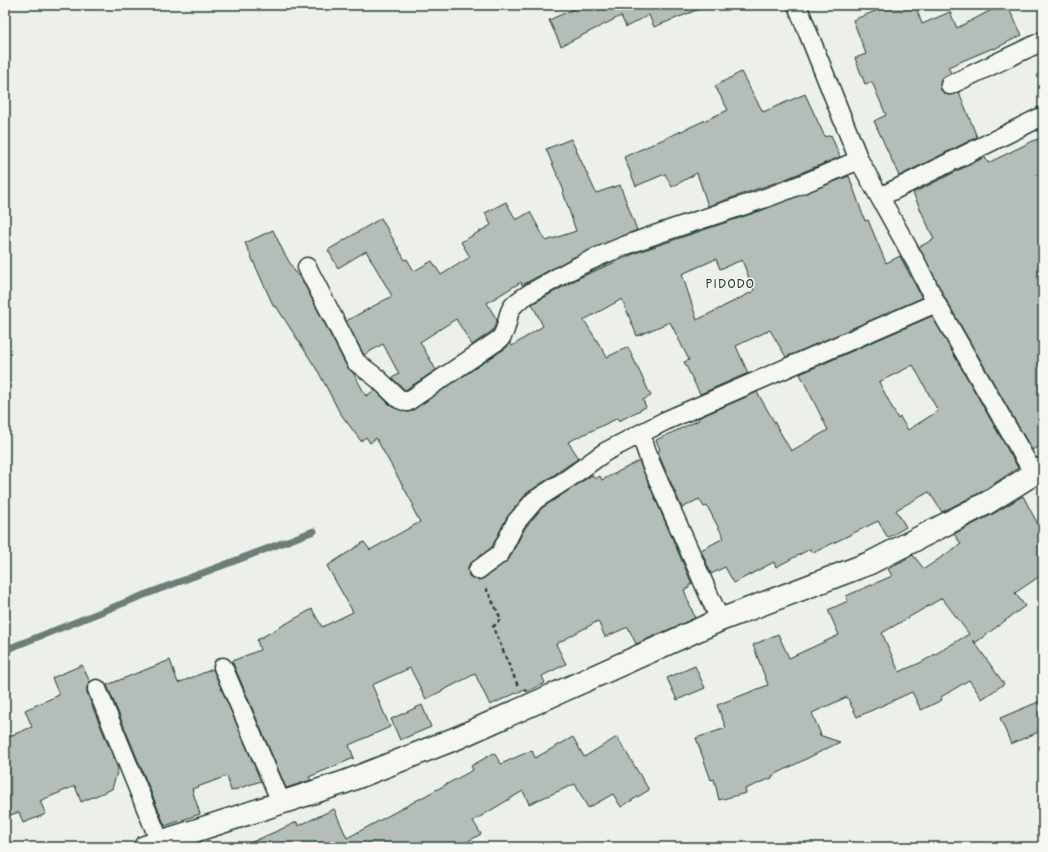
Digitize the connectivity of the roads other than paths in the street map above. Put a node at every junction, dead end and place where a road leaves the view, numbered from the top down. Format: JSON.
{"nodes":[{"id":1,"x":797,"y":5,"type":"edge"},
{"id":2,"x":1043,"y":41,"type":"edge"},
{"id":3,"x":950,"y":85,"type":"dead end"},
{"id":4,"x":1043,"y":116,"type":"edge"},
{"id":5,"x":859,"y":160,"type":"junction"},
{"id":6,"x":880,"y":197,"type":"junction"},
{"id":7,"x":307,"y":267,"type":"dead end"},
{"id":8,"x":936,"y":303,"type":"junction"},
{"id":9,"x":641,"y":435,"type":"junction"},
{"id":10,"x":1038,"y":471,"type":"edge"},
{"id":11,"x":478,"y":570,"type":"road end"},
{"id":12,"x":720,"y":620,"type":"junction"},
{"id":13,"x":223,"y":667,"type":"dead end"},
{"id":14,"x":97,"y":689,"type":"dead end"},
{"id":15,"x":281,"y":802,"type":"junction"},
{"id":16,"x":153,"y":845,"type":"edge"}],
"edges":[{"from":1,"to":5,"type":"street"},
{"from":2,"to":3,"type":"street"},
{"from":4,"to":6,"type":"street"},
{"from":5,"to":6,"type":"street"},
{"from":5,"to":7,"type":"street"},
{"from":6,"to":8,"type":"street"},
{"from":8,"to":9,"type":"street"},
{"from":8,"to":10,"type":"street"},
{"from":9,"to":11,"type":"street"},
{"from":9,"to":12,"type":"street"},
{"from":10,"to":12,"type":"street"},
{"from":12,"to":15,"type":"street"},
{"from":13,"to":15,"type":"street"},
{"from":14,"to":16,"type":"street"},
{"from":15,"to":16,"type":"street"}]}
